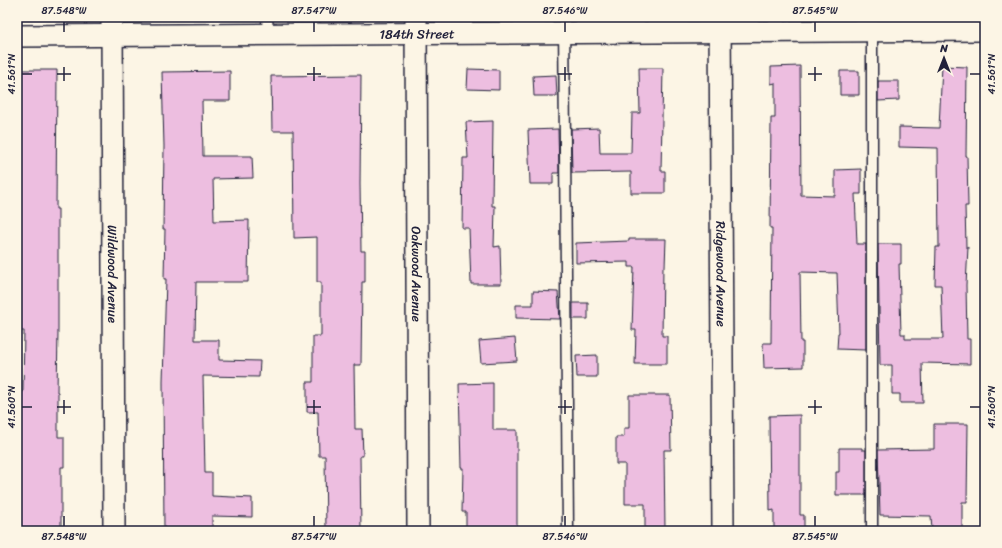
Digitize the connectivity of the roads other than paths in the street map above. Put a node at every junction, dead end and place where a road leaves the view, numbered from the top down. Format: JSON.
{"nodes":[{"id":1,"x":720,"y":24,"type":"edge"},
{"id":2,"x":872,"y":24,"type":"edge"},
{"id":3,"x":416,"y":25,"type":"edge"},
{"id":4,"x":564,"y":25,"type":"edge"},
{"id":5,"x":112,"y":26,"type":"edge"},
{"id":6,"x":268,"y":26,"type":"edge"},
{"id":7,"x":985,"y":30,"type":"edge"},
{"id":8,"x":17,"y":36,"type":"edge"},
{"id":9,"x":114,"y":531,"type":"edge"},
{"id":10,"x":418,"y":531,"type":"edge"},
{"id":11,"x":568,"y":531,"type":"edge"},
{"id":12,"x":722,"y":531,"type":"edge"},
{"id":13,"x":872,"y":531,"type":"edge"}],
"edges":[{"from":1,"to":2,"type":"street","name":"184th Street"},
{"from":1,"to":4,"type":"street","name":"184th Street"},
{"from":1,"to":12,"type":"street","name":"Ridgewood Avenue"},
{"from":2,"to":7,"type":"street","name":"184th Street"},
{"from":2,"to":13,"type":"lane"},
{"from":3,"to":4,"type":"street","name":"184th Street"},
{"from":3,"to":6,"type":"street","name":"184th Street"},
{"from":3,"to":10,"type":"street","name":"Oakwood Avenue"},
{"from":4,"to":11,"type":"lane"},
{"from":5,"to":6,"type":"street","name":"184th Street"},
{"from":5,"to":8,"type":"street","name":"184th Street"},
{"from":5,"to":9,"type":"street","name":"Wildwood Avenue"}]}
